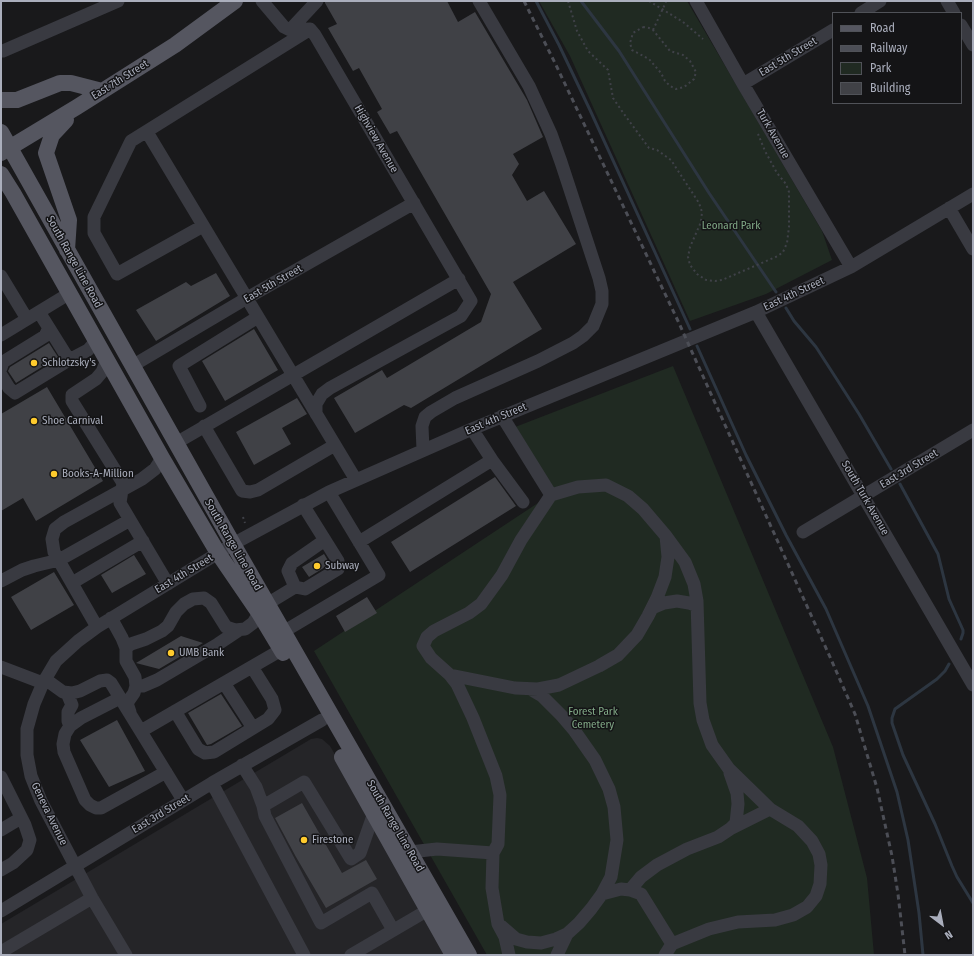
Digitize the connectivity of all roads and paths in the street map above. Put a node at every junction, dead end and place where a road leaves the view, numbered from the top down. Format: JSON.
{"nodes":[{"id":1,"x":118,"y":1,"type":"edge"},
{"id":2,"x":235,"y":1,"type":"edge"},
{"id":3,"x":262,"y":1,"type":"edge"},
{"id":4,"x":317,"y":1,"type":"edge"},
{"id":5,"x":479,"y":1,"type":"edge"},
{"id":6,"x":568,"y":1,"type":"edge"},
{"id":7,"x":649,"y":1,"type":"edge"},
{"id":8,"x":696,"y":1,"type":"edge"},
{"id":9,"x":880,"y":1,"type":"edge"},
{"id":10,"x":947,"y":1,"type":"edge"},
{"id":11,"x":666,"y":2,"type":"edge"},
{"id":12,"x":663,"y":9,"type":"junction"},
{"id":13,"x":862,"y":12,"type":"edge"},
{"id":14,"x":953,"y":12,"type":"edge"},
{"id":15,"x":962,"y":27,"type":"edge"},
{"id":16,"x":310,"y":29,"type":"junction"},
{"id":17,"x":290,"y":30,"type":"junction"},
{"id":18,"x":653,"y":30,"type":"junction"},
{"id":19,"x":832,"y":31,"type":"edge"},
{"id":20,"x":704,"y":40,"type":"dead end"},
{"id":21,"x":973,"y":45,"type":"edge"},
{"id":22,"x":2,"y":51,"type":"edge"},
{"id":23,"x":743,"y":84,"type":"junction"},
{"id":24,"x":102,"y":90,"type":"junction"},
{"id":25,"x":1,"y":100,"type":"edge"},
{"id":26,"x":77,"y":107,"type":"junction"},
{"id":27,"x":1,"y":132,"type":"edge"},
{"id":28,"x":147,"y":132,"type":"junction"},
{"id":29,"x":758,"y":133,"type":"dead end"},
{"id":30,"x":5,"y":151,"type":"edge"},
{"id":31,"x":1,"y":174,"type":"edge"},
{"id":32,"x":7,"y":191,"type":"edge"},
{"id":33,"x":973,"y":194,"type":"edge"},
{"id":34,"x":414,"y":204,"type":"junction"},
{"id":35,"x":949,"y":208,"type":"junction"},
{"id":36,"x":203,"y":226,"type":"junction"},
{"id":37,"x":973,"y":249,"type":"edge"},
{"id":38,"x":67,"y":250,"type":"junction"},
{"id":39,"x":851,"y":267,"type":"junction"},
{"id":40,"x":1,"y":276,"type":"edge"},
{"id":41,"x":458,"y":278,"type":"junction"},
{"id":42,"x":70,"y":294,"type":"junction"},
{"id":43,"x":247,"y":298,"type":"junction"},
{"id":44,"x":39,"y":312,"type":"junction"},
{"id":45,"x":756,"y":312,"type":"junction"},
{"id":46,"x":258,"y":317,"type":"junction"},
{"id":47,"x":27,"y":319,"type":"junction"},
{"id":48,"x":48,"y":328,"type":"junction"},
{"id":49,"x":1,"y":335,"type":"edge"},
{"id":50,"x":96,"y":341,"type":"junction"},
{"id":51,"x":69,"y":360,"type":"junction"},
{"id":52,"x":107,"y":360,"type":"junction"},
{"id":53,"x":132,"y":366,"type":"junction"},
{"id":54,"x":1,"y":368,"type":"edge"},
{"id":55,"x":1,"y":374,"type":"edge"},
{"id":56,"x":292,"y":374,"type":"junction"},
{"id":57,"x":200,"y":406,"type":"dead end"},
{"id":58,"x":316,"y":414,"type":"junction"},
{"id":59,"x":502,"y":416,"type":"junction"},
{"id":60,"x":204,"y":426,"type":"junction"},
{"id":61,"x":472,"y":429,"type":"junction"},
{"id":62,"x":973,"y":430,"type":"edge"},
{"id":63,"x":176,"y":443,"type":"junction"},
{"id":64,"x":335,"y":445,"type":"junction"},
{"id":65,"x":423,"y":450,"type":"junction"},
{"id":66,"x":162,"y":458,"type":"junction"},
{"id":67,"x":492,"y":460,"type":"junction"},
{"id":68,"x":356,"y":480,"type":"junction"},
{"id":69,"x":122,"y":490,"type":"junction"},
{"id":70,"x":329,"y":492,"type":"junction"},
{"id":71,"x":550,"y":495,"type":"junction"},
{"id":72,"x":863,"y":496,"type":"junction"},
{"id":73,"x":523,"y":502,"type":"dead end"},
{"id":74,"x":302,"y":506,"type":"junction"},
{"id":75,"x":242,"y":517,"type":"dead end"},
{"id":76,"x":130,"y":520,"type":"junction"},
{"id":77,"x":243,"y":520,"type":"junction"},
{"id":78,"x":239,"y":523,"type":"dead end"},
{"id":79,"x":245,"y":523,"type":"dead end"},
{"id":80,"x":803,"y":532,"type":"dead end"},
{"id":81,"x":666,"y":536,"type":"junction"},
{"id":82,"x":325,"y":540,"type":"junction"},
{"id":83,"x":143,"y":541,"type":"junction"},
{"id":84,"x":359,"y":542,"type":"junction"},
{"id":85,"x":233,"y":544,"type":"junction"},
{"id":86,"x":218,"y":553,"type":"junction"},
{"id":87,"x":59,"y":560,"type":"junction"},
{"id":88,"x":1,"y":581,"type":"edge"},
{"id":89,"x":72,"y":583,"type":"junction"},
{"id":90,"x":168,"y":584,"type":"junction"},
{"id":91,"x":295,"y":586,"type":"junction"},
{"id":92,"x":697,"y":606,"type":"junction"},
{"id":93,"x":652,"y":608,"type":"junction"},
{"id":94,"x":263,"y":609,"type":"junction"},
{"id":95,"x":111,"y":618,"type":"junction"},
{"id":96,"x":97,"y":627,"type":"junction"},
{"id":97,"x":239,"y":630,"type":"junction"},
{"id":98,"x":283,"y":632,"type":"junction"},
{"id":99,"x":126,"y":648,"type":"junction"},
{"id":100,"x":281,"y":650,"type":"junction"},
{"id":101,"x":1,"y":667,"type":"edge"},
{"id":102,"x":252,"y":667,"type":"junction"},
{"id":103,"x":450,"y":675,"type":"junction"},
{"id":104,"x":44,"y":681,"type":"junction"},
{"id":105,"x":224,"y":683,"type":"junction"},
{"id":106,"x":973,"y":684,"type":"edge"},
{"id":107,"x":136,"y":686,"type":"junction"},
{"id":108,"x":530,"y":689,"type":"junction"},
{"id":109,"x":68,"y":693,"type":"junction"},
{"id":110,"x":120,"y":698,"type":"junction"},
{"id":111,"x":175,"y":711,"type":"junction"},
{"id":112,"x":130,"y":714,"type":"junction"},
{"id":113,"x":322,"y":720,"type":"junction"},
{"id":114,"x":70,"y":726,"type":"junction"},
{"id":115,"x":253,"y":728,"type":"junction"},
{"id":116,"x":141,"y":731,"type":"junction"},
{"id":117,"x":242,"y":765,"type":"junction"},
{"id":118,"x":729,"y":770,"type":"junction"},
{"id":119,"x":166,"y":772,"type":"junction"},
{"id":120,"x":1,"y":777,"type":"edge"},
{"id":121,"x":212,"y":783,"type":"junction"},
{"id":122,"x":4,"y":793,"type":"edge"},
{"id":123,"x":183,"y":800,"type":"junction"},
{"id":124,"x":263,"y":806,"type":"junction"},
{"id":125,"x":770,"y":809,"type":"junction"},
{"id":126,"x":374,"y":813,"type":"junction"},
{"id":127,"x":21,"y":818,"type":"junction"},
{"id":128,"x":730,"y":829,"type":"junction"},
{"id":129,"x":1,"y":830,"type":"edge"},
{"id":130,"x":410,"y":852,"type":"junction"},
{"id":131,"x":493,"y":853,"type":"junction"},
{"id":132,"x":75,"y":866,"type":"junction"},
{"id":133,"x":1,"y":870,"type":"edge"},
{"id":134,"x":630,"y":890,"type":"junction"},
{"id":135,"x":602,"y":894,"type":"junction"},
{"id":136,"x":92,"y":898,"type":"junction"},
{"id":137,"x":428,"y":910,"type":"junction"},
{"id":138,"x":1,"y":911,"type":"edge"},
{"id":139,"x":498,"y":924,"type":"junction"},
{"id":140,"x":392,"y":930,"type":"junction"},
{"id":141,"x":567,"y":934,"type":"junction"},
{"id":142,"x":668,"y":950,"type":"edge"},
{"id":143,"x":1,"y":952,"type":"edge"},
{"id":144,"x":126,"y":955,"type":"edge"},
{"id":145,"x":304,"y":955,"type":"edge"},
{"id":146,"x":351,"y":955,"type":"edge"},
{"id":147,"x":453,"y":955,"type":"edge"},
{"id":148,"x":469,"y":955,"type":"edge"},
{"id":149,"x":509,"y":955,"type":"edge"},
{"id":150,"x":557,"y":955,"type":"edge"}],
"edges":[{"from":1,"to":22,"type":"street"},
{"from":2,"to":24,"type":"main road","name":"East 7th Street"},
{"from":3,"to":17,"type":"street"},
{"from":4,"to":17,"type":"street"},
{"from":5,"to":65,"type":"street"},
{"from":6,"to":29,"type":"path"},
{"from":7,"to":12,"type":"path"},
{"from":8,"to":23,"type":"street","name":"Turk Avenue"},
{"from":9,"to":13,"type":"street"},
{"from":10,"to":14,"type":"street"},
{"from":11,"to":12,"type":"path"},
{"from":12,"to":18,"type":"path"},
{"from":12,"to":20,"type":"path"},
{"from":15,"to":21,"type":"street"},
{"from":16,"to":17,"type":"street"},
{"from":16,"to":28,"type":"street"},
{"from":16,"to":34,"type":"street","name":"Highview Avenue"},
{"from":18,"to":18,"type":"path"},
{"from":19,"to":23,"type":"street","name":"East 5th Street"},
{"from":23,"to":39,"type":"street","name":"Turk Avenue"},
{"from":24,"to":25,"type":"main road"},
{"from":24,"to":26,"type":"main road","name":"East 7th Street"},
{"from":26,"to":30,"type":"main road","name":"East 7th Street"},
{"from":26,"to":38,"type":"main road"},
{"from":27,"to":30,"type":"main road","name":"South Range Line Road"},
{"from":28,"to":36,"type":"street"},
{"from":28,"to":36,"type":"street"},
{"from":30,"to":38,"type":"main road","name":"South Range Line Road"},
{"from":31,"to":32,"type":"main road","name":"South Range Line Road"},
{"from":32,"to":42,"type":"main road","name":"South Range Line Road"},
{"from":33,"to":35,"type":"street","name":"East 4th Street"},
{"from":34,"to":41,"type":"street","name":"Highview Avenue"},
{"from":34,"to":43,"type":"street","name":"East 5th Street"},
{"from":35,"to":37,"type":"street"},
{"from":35,"to":39,"type":"street","name":"East 4th Street"},
{"from":36,"to":43,"type":"street"},
{"from":38,"to":53,"type":"main road","name":"South Range Line Road"},
{"from":39,"to":45,"type":"street","name":"East 4th Street"},
{"from":40,"to":47,"type":"street"},
{"from":41,"to":56,"type":"street"},
{"from":41,"to":58,"type":"street","name":"Highview Avenue"},
{"from":42,"to":44,"type":"street"},
{"from":42,"to":50,"type":"main road","name":"South Range Line Road"},
{"from":43,"to":46,"type":"street"},
{"from":43,"to":53,"type":"street","name":"East 5th Street"},
{"from":44,"to":47,"type":"street"},
{"from":44,"to":48,"type":"street"},
{"from":45,"to":59,"type":"street","name":"East 4th Street"},
{"from":45,"to":72,"type":"street","name":"South Turk Avenue"},
{"from":46,"to":56,"type":"street"},
{"from":46,"to":57,"type":"street"},
{"from":47,"to":49,"type":"street"},
{"from":48,"to":51,"type":"street"},
{"from":48,"to":54,"type":"street"},
{"from":50,"to":51,"type":"street"},
{"from":50,"to":52,"type":"main road","name":"South Range Line Road"},
{"from":51,"to":55,"type":"street"},
{"from":52,"to":66,"type":"main road","name":"South Range Line Road"},
{"from":52,"to":69,"type":"street"},
{"from":53,"to":63,"type":"main road","name":"South Range Line Road"},
{"from":56,"to":58,"type":"street"},
{"from":56,"to":60,"type":"street"},
{"from":58,"to":64,"type":"street"},
{"from":59,"to":61,"type":"street","name":"East 4th Street"},
{"from":59,"to":71,"type":"street"},
{"from":60,"to":63,"type":"street"},
{"from":60,"to":64,"type":"street"},
{"from":61,"to":65,"type":"street","name":"East 4th Street"},
{"from":61,"to":67,"type":"street"},
{"from":62,"to":72,"type":"street","name":"East 3rd Street"},
{"from":63,"to":85,"type":"main road","name":"South Range Line Road"},
{"from":64,"to":68,"type":"street"},
{"from":65,"to":68,"type":"street","name":"East 4th Street"},
{"from":66,"to":69,"type":"street"},
{"from":66,"to":86,"type":"main road","name":"South Range Line Road"},
{"from":67,"to":73,"type":"street"},
{"from":67,"to":84,"type":"street"},
{"from":68,"to":70,"type":"street","name":"East 4th Street"},
{"from":69,"to":76,"type":"street"},
{"from":69,"to":87,"type":"street"},
{"from":70,"to":74,"type":"street","name":"East 4th Street"},
{"from":70,"to":84,"type":"street"},
{"from":71,"to":81,"type":"street"},
{"from":71,"to":103,"type":"street"},
{"from":72,"to":80,"type":"street","name":"East 3rd Street"},
{"from":72,"to":106,"type":"street","name":"South Turk Avenue"},
{"from":74,"to":82,"type":"street"},
{"from":74,"to":85,"type":"street","name":"East 4th Street"},
{"from":75,"to":77,"type":"path"},
{"from":76,"to":83,"type":"street"},
{"from":76,"to":87,"type":"street"},
{"from":77,"to":78,"type":"path"},
{"from":77,"to":79,"type":"path"},
{"from":81,"to":92,"type":"street"},
{"from":81,"to":93,"type":"street"},
{"from":82,"to":91,"type":"street"},
{"from":82,"to":91,"type":"street"},
{"from":83,"to":89,"type":"street"},
{"from":83,"to":90,"type":"street"},
{"from":84,"to":98,"type":"street"},
{"from":85,"to":86,"type":"street","name":"East 4th Street"},
{"from":85,"to":94,"type":"main road","name":"South Range Line Road"},
{"from":86,"to":90,"type":"street","name":"East 4th Street"},
{"from":86,"to":94,"type":"main road","name":"South Range Line Road"},
{"from":87,"to":88,"type":"street"},
{"from":87,"to":89,"type":"street"},
{"from":89,"to":96,"type":"street"},
{"from":90,"to":95,"type":"street","name":"East 4th Street"},
{"from":91,"to":94,"type":"street"},
{"from":92,"to":93,"type":"street"},
{"from":92,"to":118,"type":"street"},
{"from":93,"to":108,"type":"street"},
{"from":94,"to":97,"type":"street"},
{"from":94,"to":98,"type":"main road","name":"South Range Line Road"},
{"from":94,"to":100,"type":"main road","name":"South Range Line Road"},
{"from":95,"to":96,"type":"street","name":"East 4th Street"},
{"from":95,"to":99,"type":"street"},
{"from":96,"to":104,"type":"street","name":"East 4th Street"},
{"from":97,"to":99,"type":"street"},
{"from":97,"to":107,"type":"street"},
{"from":98,"to":130,"type":"main road","name":"South Range Line Road"},
{"from":99,"to":107,"type":"street"},
{"from":100,"to":102,"type":"street"},
{"from":100,"to":113,"type":"main road","name":"South Range Line Road"},
{"from":101,"to":104,"type":"street"},
{"from":102,"to":105,"type":"street"},
{"from":102,"to":115,"type":"street"},
{"from":103,"to":108,"type":"street"},
{"from":103,"to":131,"type":"street"},
{"from":104,"to":109,"type":"street"},
{"from":104,"to":132,"type":"street","name":"Geneva Avenue"},
{"from":105,"to":111,"type":"street"},
{"from":105,"to":115,"type":"street"},
{"from":107,"to":112,"type":"street"},
{"from":108,"to":135,"type":"street"},
{"from":109,"to":110,"type":"street"},
{"from":109,"to":114,"type":"street"},
{"from":110,"to":112,"type":"street"},
{"from":110,"to":114,"type":"street"},
{"from":111,"to":115,"type":"street"},
{"from":111,"to":116,"type":"street"},
{"from":112,"to":116,"type":"street"},
{"from":113,"to":117,"type":"street","name":"East 3rd Street"},
{"from":113,"to":126,"type":"main road","name":"South Range Line Road"},
{"from":114,"to":119,"type":"street"},
{"from":116,"to":119,"type":"street"},
{"from":117,"to":121,"type":"street","name":"East 3rd Street"},
{"from":117,"to":124,"type":"street"},
{"from":118,"to":125,"type":"street"},
{"from":118,"to":128,"type":"street"},
{"from":119,"to":123,"type":"street"},
{"from":120,"to":122,"type":"street"},
{"from":121,"to":123,"type":"street","name":"East 3rd Street"},
{"from":121,"to":145,"type":"street"},
{"from":122,"to":127,"type":"street"},
{"from":123,"to":132,"type":"street","name":"East 3rd Street"},
{"from":124,"to":126,"type":"street"},
{"from":124,"to":140,"type":"street"},
{"from":125,"to":128,"type":"street"},
{"from":125,"to":142,"type":"street"},
{"from":126,"to":137,"type":"main road","name":"South Range Line Road"},
{"from":127,"to":129,"type":"street"},
{"from":127,"to":133,"type":"street"},
{"from":128,"to":134,"type":"street"},
{"from":130,"to":131,"type":"street"},
{"from":130,"to":148,"type":"main road","name":"South Range Line Road"},
{"from":131,"to":139,"type":"street"},
{"from":132,"to":136,"type":"street","name":"Geneva Avenue"},
{"from":132,"to":138,"type":"street","name":"East 3rd Street"},
{"from":134,"to":135,"type":"street"},
{"from":134,"to":142,"type":"street"},
{"from":135,"to":141,"type":"street"},
{"from":136,"to":143,"type":"street"},
{"from":136,"to":144,"type":"street","name":"Geneva Avenue"},
{"from":137,"to":140,"type":"street"},
{"from":137,"to":147,"type":"main road","name":"South Range Line Road"},
{"from":139,"to":141,"type":"street"},
{"from":139,"to":149,"type":"street"},
{"from":140,"to":146,"type":"street"},
{"from":141,"to":150,"type":"street"}]}
